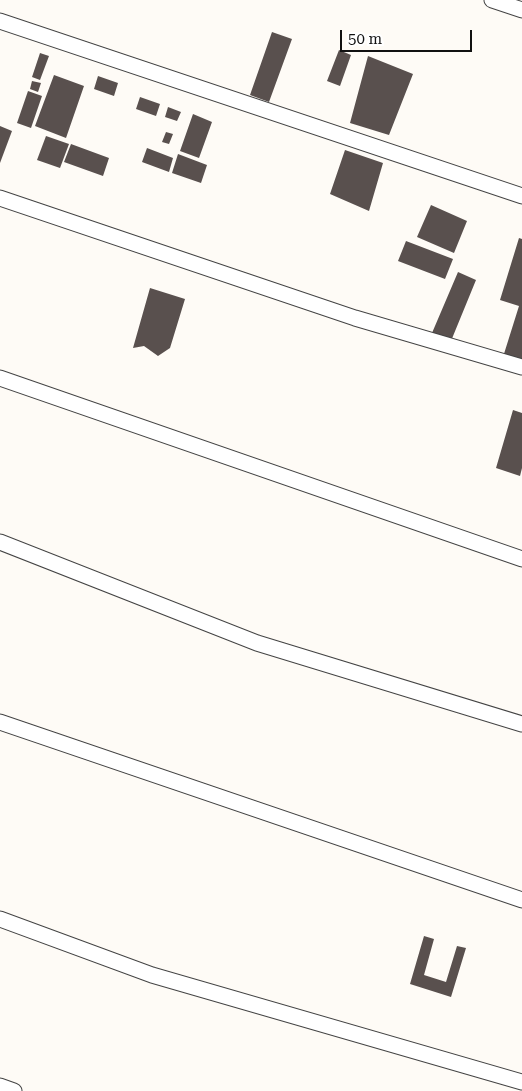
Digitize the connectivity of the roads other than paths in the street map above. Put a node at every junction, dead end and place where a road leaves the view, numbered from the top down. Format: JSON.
{"nodes":[{"id":1,"x":492,"y":0,"type":"edge"},
{"id":2,"x":522,"y":10,"type":"edge"},
{"id":3,"x":0,"y":20,"type":"edge"},
{"id":4,"x":522,"y":196,"type":"edge"},
{"id":5,"x":0,"y":198,"type":"edge"},
{"id":6,"x":522,"y":367,"type":"edge"},
{"id":7,"x":0,"y":378,"type":"edge"},
{"id":8,"x":0,"y":542,"type":"edge"},
{"id":9,"x":522,"y":558,"type":"edge"},
{"id":10,"x":0,"y":722,"type":"edge"},
{"id":11,"x":522,"y":724,"type":"edge"},
{"id":12,"x":522,"y":900,"type":"edge"},
{"id":13,"x":0,"y":919,"type":"edge"},
{"id":14,"x":522,"y":1082,"type":"edge"},
{"id":15,"x":0,"y":1086,"type":"edge"},
{"id":16,"x":14,"y":1091,"type":"edge"}],
"edges":[{"from":1,"to":2,"type":"street"},
{"from":3,"to":4,"type":"street"},
{"from":5,"to":6,"type":"street"},
{"from":7,"to":9,"type":"street"},
{"from":8,"to":11,"type":"street"},
{"from":10,"to":12,"type":"street"},
{"from":13,"to":14,"type":"street"},
{"from":15,"to":16,"type":"street"}]}
